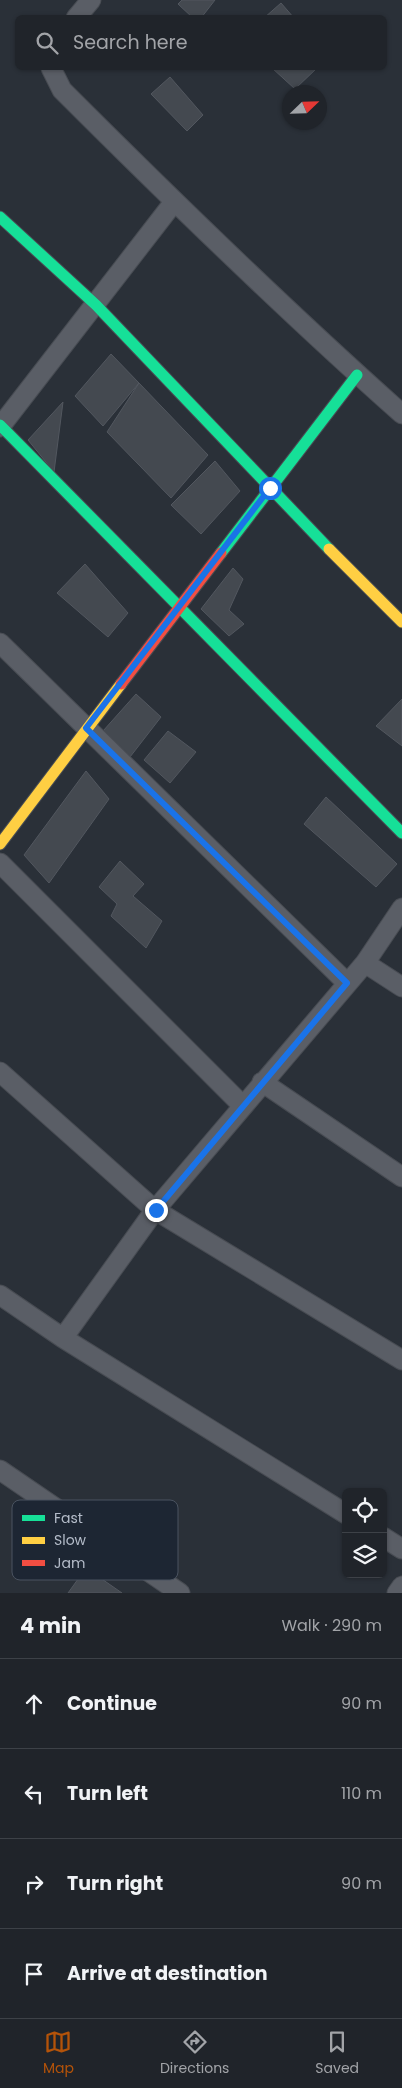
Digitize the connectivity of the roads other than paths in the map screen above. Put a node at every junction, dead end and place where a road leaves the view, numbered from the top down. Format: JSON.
{"nodes":[{"id":1,"x":91,"y":0,"type":"edge"},
{"id":2,"x":78,"y":15,"type":"edge"},
{"id":3,"x":50,"y":70,"type":"edge"},
{"id":4,"x":174,"y":202,"type":"junction"},
{"id":5,"x":0,"y":217,"type":"edge"},
{"id":6,"x":96,"y":305,"type":"junction"},
{"id":7,"x":357,"y":375,"type":"junction"},
{"id":8,"x":402,"y":414,"type":"edge"},
{"id":9,"x":0,"y":426,"type":"edge"},
{"id":10,"x":270,"y":488,"type":"junction"},
{"id":11,"x":180,"y":607,"type":"junction"},
{"id":12,"x":402,"y":622,"type":"edge"},
{"id":13,"x":0,"y":643,"type":"edge"},
{"id":14,"x":86,"y":728,"type":"junction"},
{"id":15,"x":402,"y":833,"type":"edge"},
{"id":16,"x":0,"y":844,"type":"edge"},
{"id":17,"x":0,"y":863,"type":"edge"},
{"id":18,"x":402,"y":908,"type":"edge"},
{"id":19,"x":365,"y":963,"type":"junction"},
{"id":20,"x":347,"y":983,"type":"junction"},
{"id":21,"x":402,"y":987,"type":"edge"},
{"id":22,"x":0,"y":1072,"type":"edge"},
{"id":23,"x":262,"y":1082,"type":"junction"},
{"id":24,"x":243,"y":1106,"type":"junction"},
{"id":25,"x":402,"y":1177,"type":"edge"},
{"id":26,"x":156,"y":1210,"type":"junction"},
{"id":27,"x":0,"y":1296,"type":"edge"},
{"id":28,"x":63,"y":1338,"type":"junction"},
{"id":29,"x":402,"y":1360,"type":"edge"},
{"id":30,"x":0,"y":1470,"type":"edge"},
{"id":31,"x":44,"y":1500,"type":"edge"},
{"id":32,"x":342,"y":1512,"type":"edge"},
{"id":33,"x":387,"y":1540,"type":"edge"},
{"id":34,"x":402,"y":1549,"type":"edge"},
{"id":35,"x":161,"y":1580,"type":"edge"},
{"id":36,"x":402,"y":1586,"type":"edge"},
{"id":37,"x":180,"y":1593,"type":"edge"},
{"id":38,"x":397,"y":1593,"type":"edge"}],
"edges":[{"from":1,"to":2,"type":"street"},
{"from":3,"to":4,"type":"street"},
{"from":4,"to":6,"type":"street"},
{"from":4,"to":7,"type":"street"},
{"from":5,"to":6,"type":"street"},
{"from":6,"to":9,"type":"street"},
{"from":6,"to":10,"type":"street"},
{"from":7,"to":8,"type":"street"},
{"from":7,"to":10,"type":"street"},
{"from":9,"to":11,"type":"street"},
{"from":10,"to":11,"type":"street"},
{"from":10,"to":12,"type":"street"},
{"from":11,"to":14,"type":"street"},
{"from":11,"to":15,"type":"street"},
{"from":13,"to":14,"type":"street"},
{"from":14,"to":16,"type":"street"},
{"from":14,"to":20,"type":"street"},
{"from":17,"to":24,"type":"street"},
{"from":18,"to":19,"type":"street"},
{"from":19,"to":20,"type":"street"},
{"from":19,"to":21,"type":"street"},
{"from":20,"to":23,"type":"street"},
{"from":22,"to":26,"type":"street"},
{"from":23,"to":24,"type":"street"},
{"from":23,"to":25,"type":"street"},
{"from":24,"to":26,"type":"street"},
{"from":26,"to":28,"type":"street"},
{"from":26,"to":29,"type":"street"},
{"from":27,"to":28,"type":"street"},
{"from":28,"to":32,"type":"street"},
{"from":30,"to":31,"type":"street"},
{"from":33,"to":34,"type":"street"},
{"from":35,"to":37,"type":"street"},
{"from":36,"to":38,"type":"street"}]}
